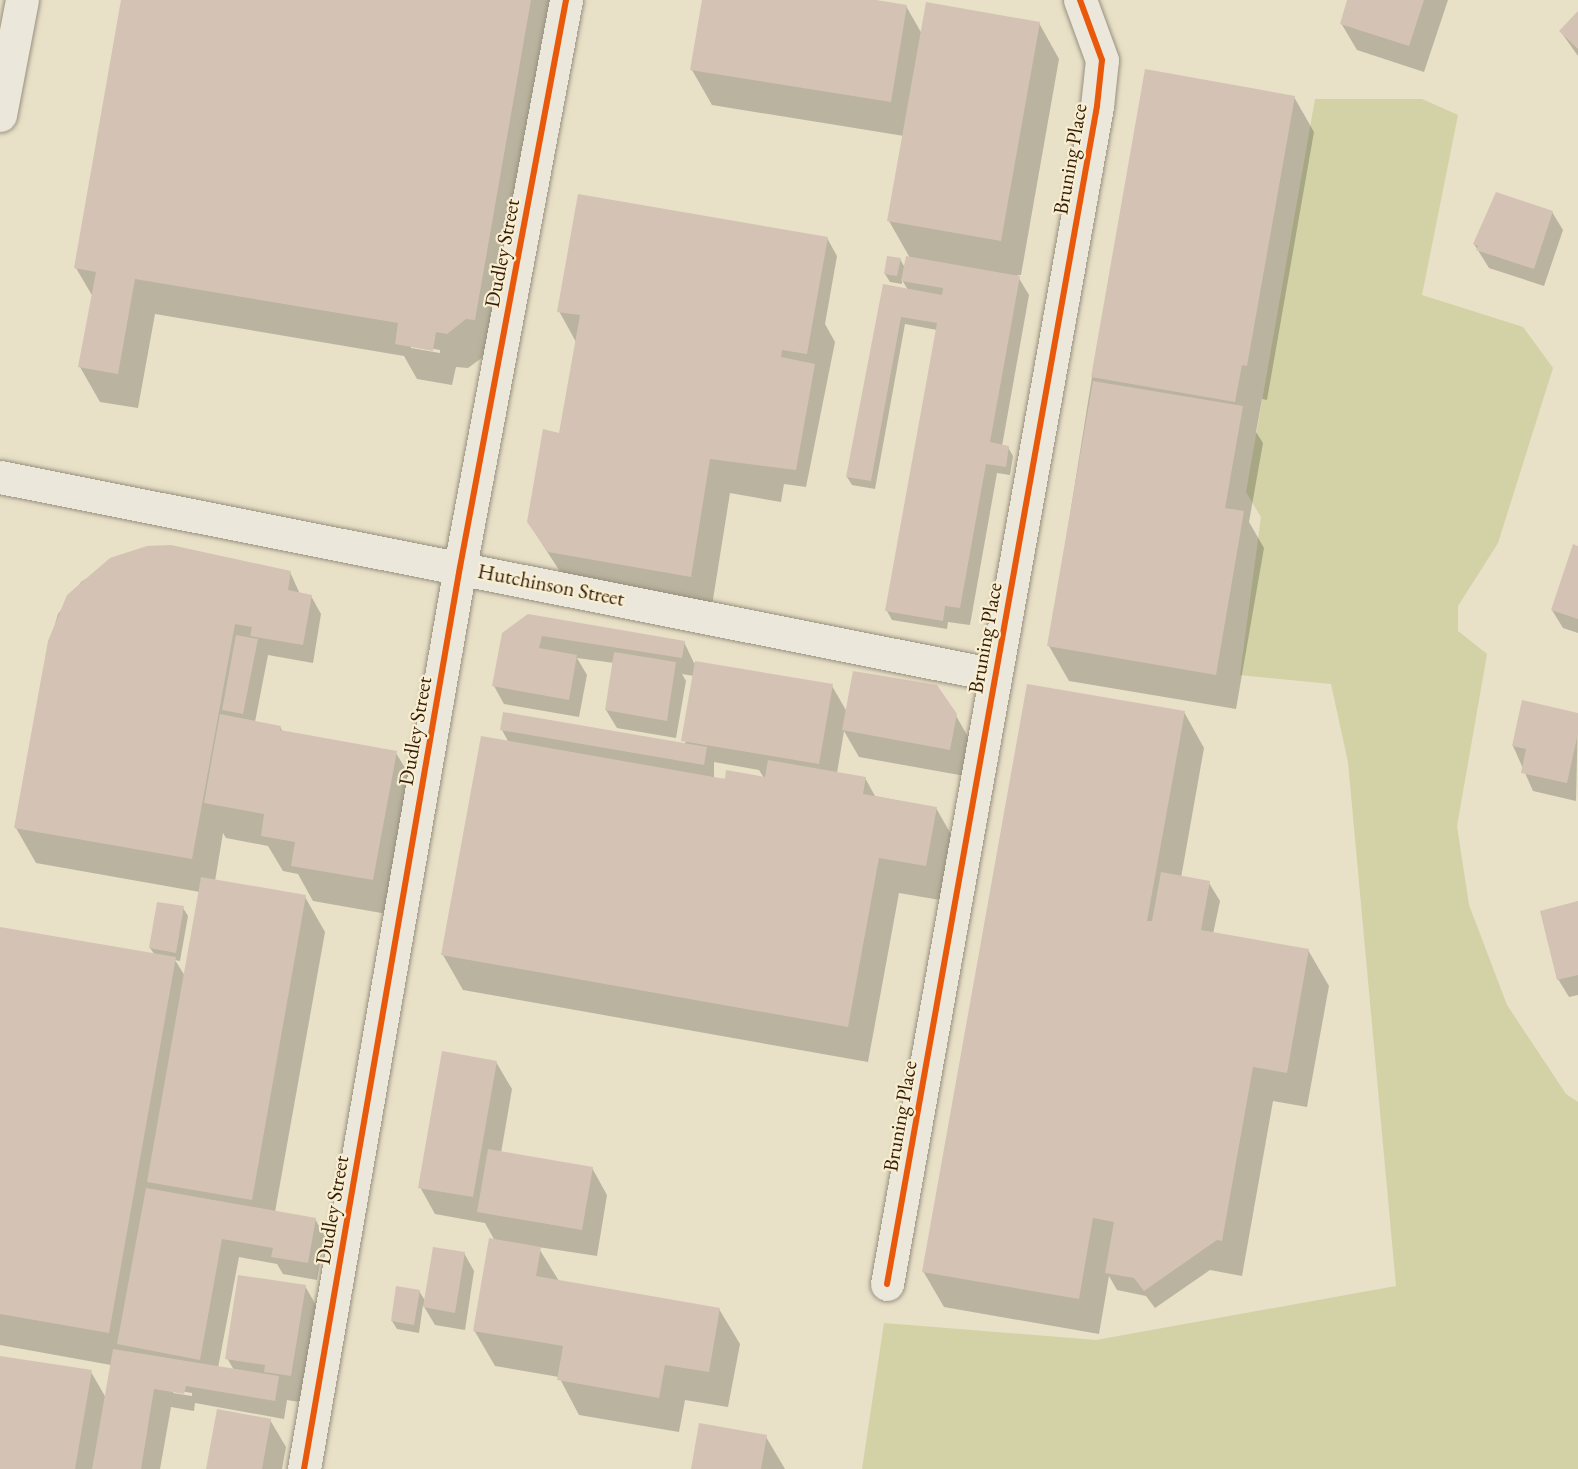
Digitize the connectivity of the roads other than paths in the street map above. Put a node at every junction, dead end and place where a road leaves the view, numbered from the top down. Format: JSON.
{"nodes":[{"id":1,"x":22,"y":0,"type":"edge"},
{"id":2,"x":566,"y":0,"type":"edge"},
{"id":3,"x":1080,"y":0,"type":"edge"},
{"id":4,"x":0,"y":115,"type":"edge"},
{"id":5,"x":0,"y":477,"type":"edge"},
{"id":6,"x":460,"y":567,"type":"junction"},
{"id":7,"x":995,"y":675,"type":"junction"},
{"id":8,"x":886,"y":1284,"type":"dead end"},
{"id":9,"x":304,"y":1469,"type":"edge"}],
"edges":[{"from":1,"to":4,"type":"street"},
{"from":2,"to":6,"type":"street","name":"Dudley Street"},
{"from":3,"to":7,"type":"street","name":"Bruning Place"},
{"from":5,"to":6,"type":"street","name":"Hutchinson Street"},
{"from":6,"to":7,"type":"street","name":"Hutchinson Street"},
{"from":6,"to":9,"type":"street","name":"Dudley Street"},
{"from":7,"to":8,"type":"street","name":"Bruning Place"}]}
